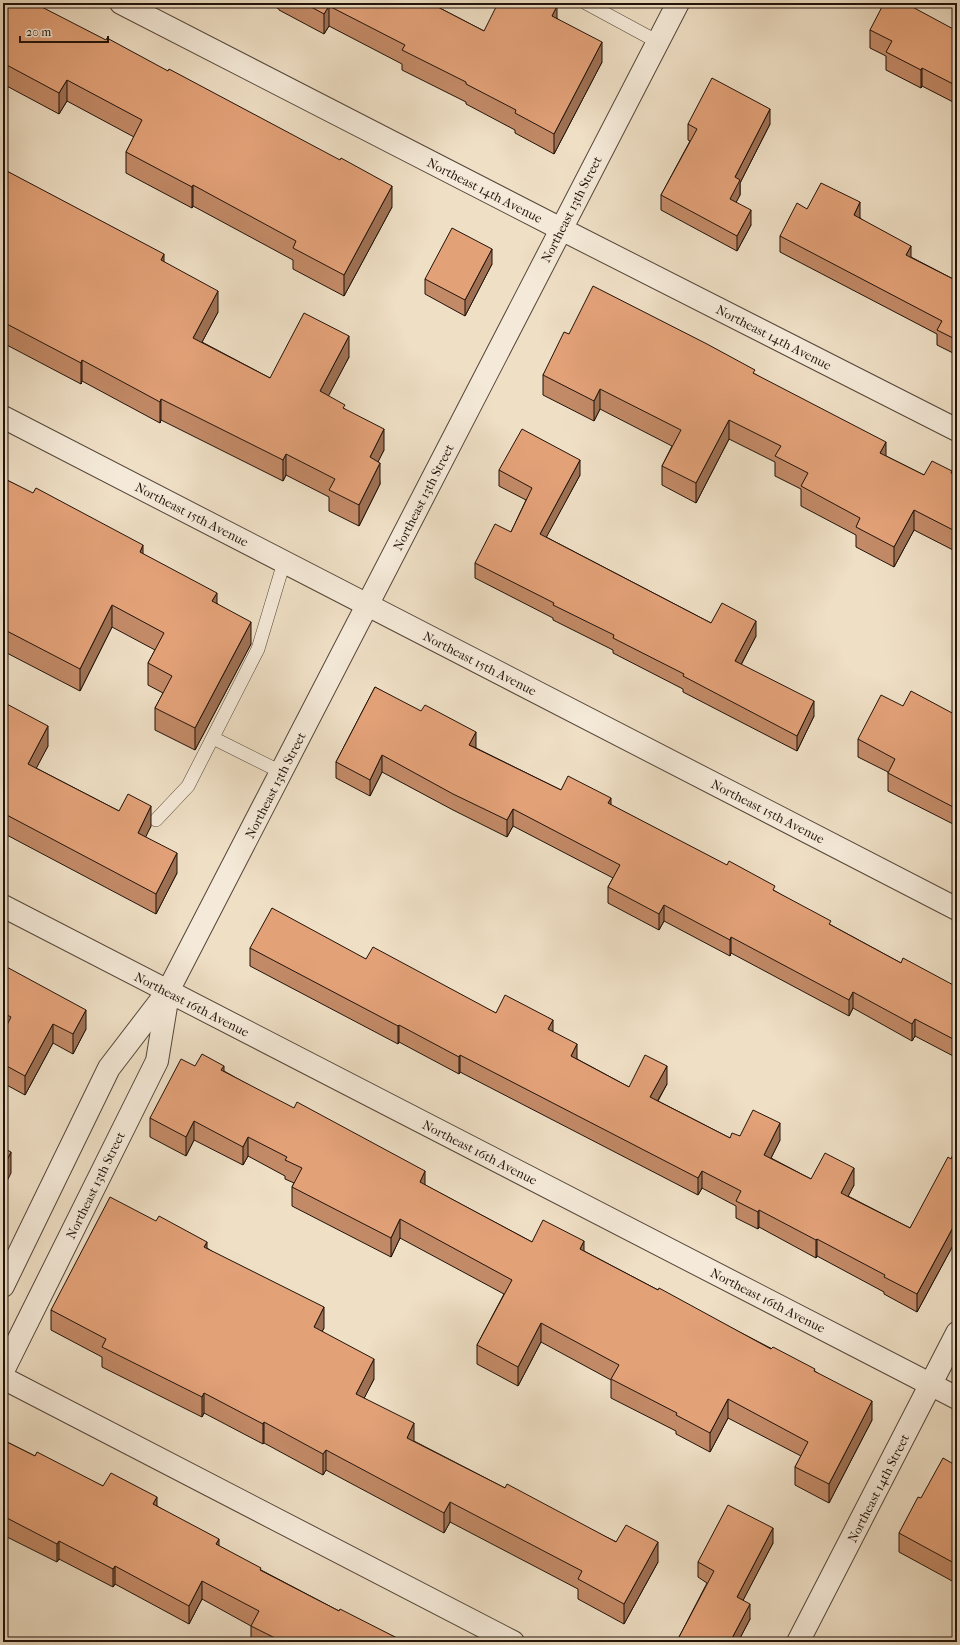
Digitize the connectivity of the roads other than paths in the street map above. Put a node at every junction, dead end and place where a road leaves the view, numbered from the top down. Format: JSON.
{"nodes":[{"id":1,"x":121,"y":3,"type":"edge"},
{"id":2,"x":586,"y":3,"type":"edge"},
{"id":3,"x":678,"y":3,"type":"edge"},
{"id":4,"x":658,"y":42,"type":"junction"},
{"id":5,"x":561,"y":229,"type":"junction"},
{"id":6,"x":3,"y":417,"type":"edge"},
{"id":7,"x":957,"y":430,"type":"edge"},
{"id":8,"x":284,"y":562,"type":"junction"},
{"id":9,"x":367,"y":605,"type":"junction"},
{"id":10,"x":213,"y":738,"type":"junction"},
{"id":11,"x":281,"y":772,"type":"junction"},
{"id":12,"x":156,"y":820,"type":"dead end"},
{"id":13,"x":3,"y":906,"type":"edge"},
{"id":14,"x":957,"y":909,"type":"edge"},
{"id":15,"x":168,"y":991,"type":"junction"},
{"id":16,"x":3,"y":1286,"type":"edge"},
{"id":17,"x":957,"y":1333,"type":"edge"},
{"id":18,"x":3,"y":1372,"type":"edge"},
{"id":19,"x":3,"y":1378,"type":"edge"},
{"id":20,"x":931,"y":1384,"type":"junction"},
{"id":21,"x":957,"y":1398,"type":"edge"},
{"id":22,"x":513,"y":1642,"type":"edge"},
{"id":23,"x":798,"y":1642,"type":"edge"}],
"edges":[{"from":1,"to":5,"type":"street","name":"Northeast 14th Avenue"},
{"from":2,"to":4,"type":"lane"},
{"from":3,"to":4,"type":"street","name":"Northeast 13th Street"},
{"from":4,"to":5,"type":"street","name":"Northeast 13th Street"},
{"from":5,"to":7,"type":"street","name":"Northeast 14th Avenue"},
{"from":5,"to":9,"type":"street","name":"Northeast 13th Street"},
{"from":6,"to":8,"type":"street","name":"Northeast 15th Avenue"},
{"from":8,"to":9,"type":"street","name":"Northeast 15th Avenue"},
{"from":8,"to":10,"type":"lane"},
{"from":9,"to":11,"type":"street","name":"Northeast 13th Street"},
{"from":9,"to":14,"type":"street","name":"Northeast 15th Avenue"},
{"from":10,"to":11,"type":"lane"},
{"from":10,"to":12,"type":"lane"},
{"from":11,"to":15,"type":"street","name":"Northeast 13th Street"},
{"from":13,"to":15,"type":"street","name":"Northeast 16th Avenue"},
{"from":15,"to":16,"type":"street","name":"Northeast 13th Street"},
{"from":15,"to":18,"type":"street","name":"Northeast 13th Street"},
{"from":15,"to":20,"type":"street","name":"Northeast 16th Avenue"},
{"from":17,"to":20,"type":"street","name":"Northeast 14th Street"},
{"from":19,"to":22,"type":"street"},
{"from":20,"to":21,"type":"street","name":"Northeast 16th Avenue"},
{"from":20,"to":23,"type":"street","name":"Northeast 14th Street"}]}
